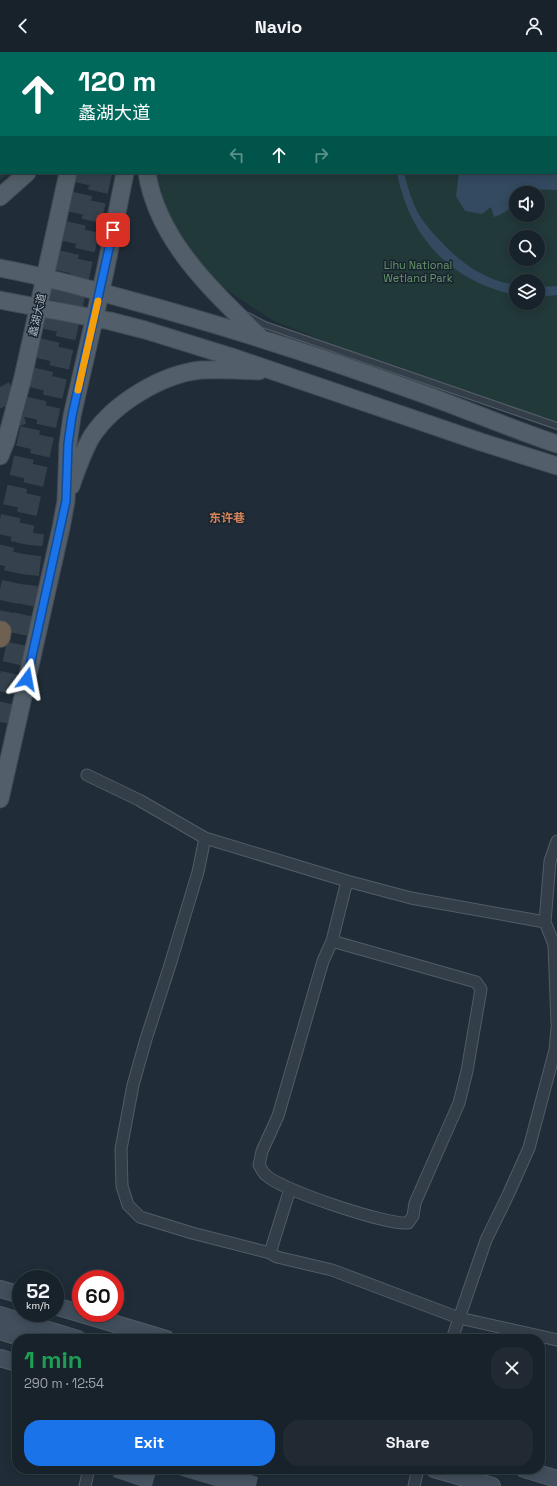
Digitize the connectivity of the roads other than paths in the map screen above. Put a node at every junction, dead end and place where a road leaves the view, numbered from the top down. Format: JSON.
{"nodes":[{"id":1,"x":26,"y":174,"type":"edge"},
{"id":2,"x":68,"y":174,"type":"edge"},
{"id":3,"x":125,"y":174,"type":"edge"},
{"id":4,"x":147,"y":174,"type":"edge"},
{"id":5,"x":0,"y":197,"type":"edge"},
{"id":6,"x":0,"y":268,"type":"edge"},
{"id":7,"x":45,"y":277,"type":"junction"},
{"id":8,"x":100,"y":292,"type":"junction"},
{"id":9,"x":0,"y":300,"type":"edge"},
{"id":10,"x":38,"y":307,"type":"junction"},
{"id":11,"x":231,"y":308,"type":"junction"},
{"id":12,"x":94,"y":318,"type":"junction"},
{"id":13,"x":262,"y":339,"type":"junction"},
{"id":14,"x":273,"y":371,"type":"junction"},
{"id":15,"x":557,"y":426,"type":"edge"},
{"id":16,"x":557,"y":444,"type":"edge"},
{"id":17,"x":0,"y":456,"type":"edge"},
{"id":18,"x":557,"y":466,"type":"edge"},
{"id":19,"x":66,"y":501,"type":"junction"},
{"id":20,"x":87,"y":775,"type":"dead end"},
{"id":21,"x":0,"y":799,"type":"edge"},
{"id":22,"x":205,"y":838,"type":"junction"},
{"id":23,"x":557,"y":841,"type":"edge"},
{"id":24,"x":347,"y":881,"type":"junction"},
{"id":25,"x":545,"y":922,"type":"junction"},
{"id":26,"x":332,"y":941,"type":"junction"},
{"id":27,"x":556,"y":949,"type":"edge"},
{"id":28,"x":557,"y":1024,"type":"edge"},
{"id":29,"x":557,"y":1028,"type":"edge"},
{"id":30,"x":556,"y":1049,"type":"edge"},
{"id":31,"x":290,"y":1189,"type":"junction"},
{"id":32,"x":270,"y":1253,"type":"junction"},
{"id":33,"x":0,"y":1289,"type":"edge"},
{"id":34,"x":12,"y":1292,"type":"edge"},
{"id":35,"x":64,"y":1309,"type":"edge"},
{"id":36,"x":0,"y":1315,"type":"edge"},
{"id":37,"x":459,"y":1318,"type":"junction"},
{"id":38,"x":0,"y":1332,"type":"edge"},
{"id":39,"x":62,"y":1334,"type":"edge"},
{"id":40,"x":149,"y":1334,"type":"edge"},
{"id":41,"x":454,"y":1334,"type":"edge"},
{"id":42,"x":530,"y":1334,"type":"edge"},
{"id":43,"x":12,"y":1335,"type":"edge"},
{"id":44,"x":545,"y":1337,"type":"edge"},
{"id":45,"x":557,"y":1340,"type":"edge"},
{"id":46,"x":0,"y":1358,"type":"edge"},
{"id":47,"x":12,"y":1362,"type":"edge"},
{"id":48,"x":88,"y":1474,"type":"edge"},
{"id":49,"x":417,"y":1474,"type":"edge"},
{"id":50,"x":451,"y":1474,"type":"edge"},
{"id":51,"x":540,"y":1474,"type":"edge"},
{"id":52,"x":557,"y":1479,"type":"edge"},
{"id":53,"x":86,"y":1486,"type":"edge"},
{"id":54,"x":414,"y":1486,"type":"edge"},
{"id":55,"x":492,"y":1486,"type":"edge"}],
"edges":[{"from":1,"to":5,"type":"main road"},
{"from":2,"to":7,"type":"main road","name":"蠡湖大道"},
{"from":3,"to":8,"type":"main road"},
{"from":4,"to":11,"type":"main road"},
{"from":6,"to":7,"type":"main road"},
{"from":7,"to":8,"type":"main road"},
{"from":7,"to":10,"type":"main road","name":"蠡湖大道"},
{"from":8,"to":12,"type":"main road"},
{"from":8,"to":13,"type":"main road"},
{"from":9,"to":10,"type":"main road"},
{"from":10,"to":12,"type":"main road"},
{"from":10,"to":17,"type":"main road","name":"蠡湖大道"},
{"from":11,"to":13,"type":"main road"},
{"from":11,"to":15,"type":"lane"},
{"from":12,"to":14,"type":"main road"},
{"from":12,"to":19,"type":"main road"},
{"from":13,"to":16,"type":"main road"},
{"from":14,"to":18,"type":"main road"},
{"from":14,"to":19,"type":"main road"},
{"from":19,"to":21,"type":"main road"},
{"from":20,"to":22,"type":"street"},
{"from":22,"to":24,"type":"street"},
{"from":22,"to":32,"type":"street"},
{"from":23,"to":25,"type":"street"},
{"from":24,"to":25,"type":"street"},
{"from":24,"to":26,"type":"street"},
{"from":25,"to":27,"type":"street"},
{"from":26,"to":31,"type":"street"},
{"from":26,"to":31,"type":"street"},
{"from":27,"to":28,"type":"street"},
{"from":29,"to":30,"type":"street"},
{"from":30,"to":37,"type":"street"},
{"from":31,"to":32,"type":"street"},
{"from":32,"to":37,"type":"street"},
{"from":33,"to":34,"type":"main road"},
{"from":35,"to":40,"type":"main road"},
{"from":36,"to":39,"type":"main road"},
{"from":37,"to":41,"type":"street"},
{"from":37,"to":42,"type":"street"},
{"from":38,"to":43,"type":"main road"},
{"from":44,"to":45,"type":"street"},
{"from":46,"to":47,"type":"main road"},
{"from":48,"to":53,"type":"street"},
{"from":49,"to":54,"type":"street"},
{"from":50,"to":55,"type":"main road"},
{"from":51,"to":52,"type":"main road"}]}
